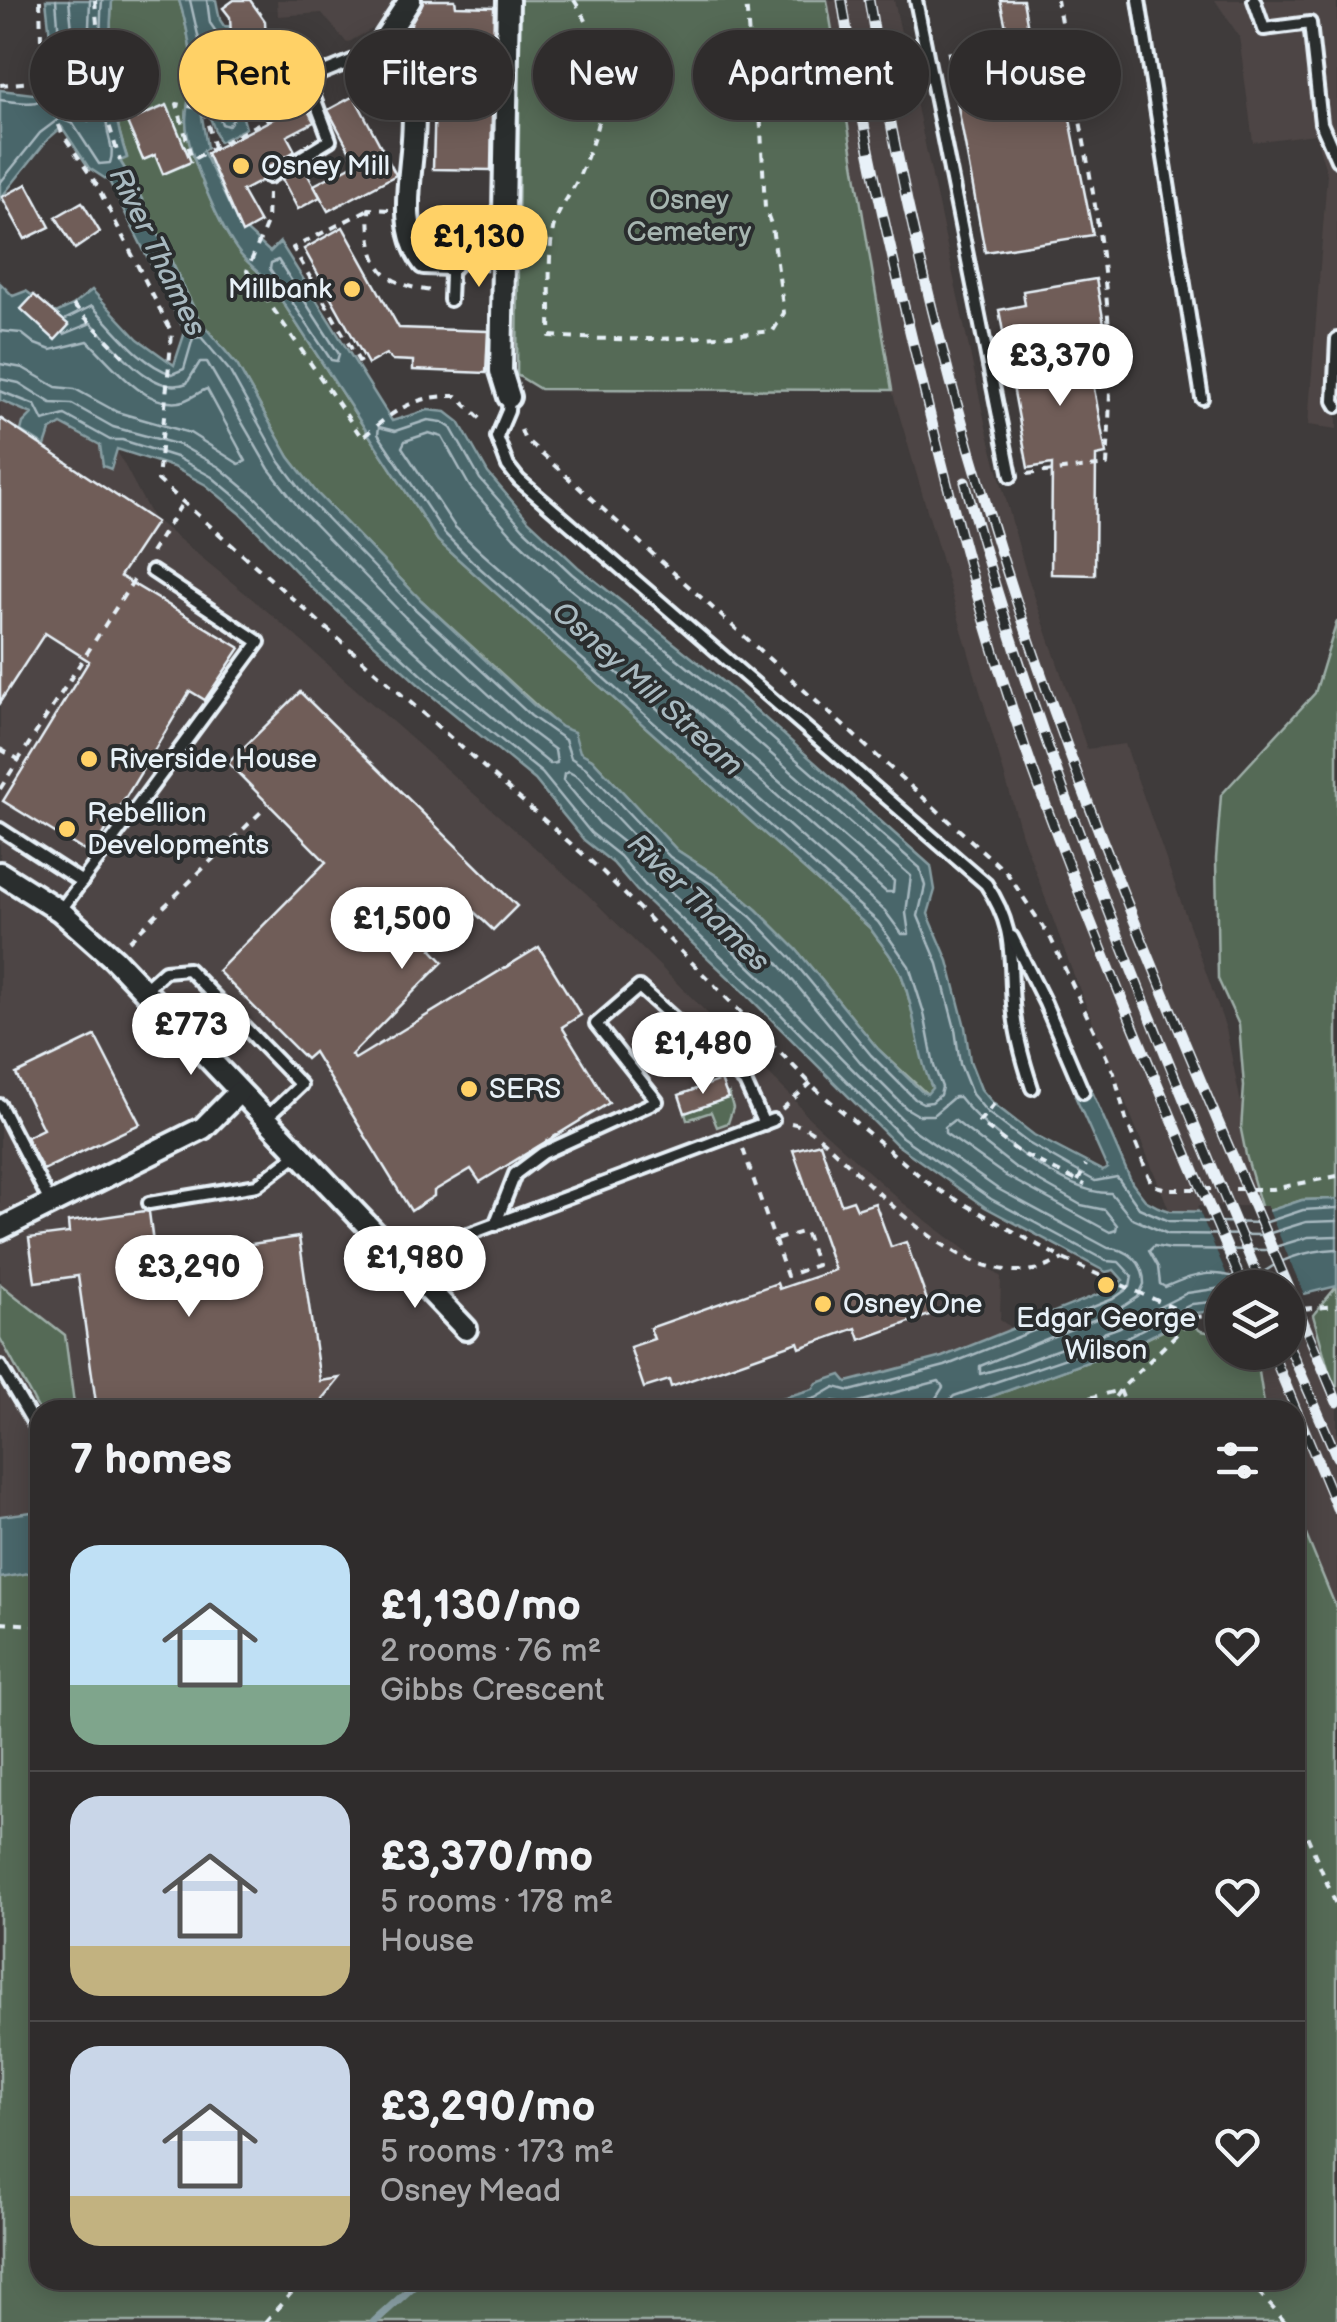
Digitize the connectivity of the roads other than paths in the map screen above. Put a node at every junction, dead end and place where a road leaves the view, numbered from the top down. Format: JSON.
{"nodes":[{"id":1,"x":410,"y":0,"type":"edge"},
{"id":2,"x":508,"y":0,"type":"edge"},
{"id":3,"x":916,"y":0,"type":"edge"},
{"id":4,"x":1139,"y":0,"type":"edge"},
{"id":5,"x":1254,"y":0,"type":"edge"},
{"id":6,"x":391,"y":30,"type":"edge"},
{"id":7,"x":322,"y":120,"type":"edge"},
{"id":8,"x":414,"y":120,"type":"edge"},
{"id":9,"x":1337,"y":160,"type":"edge"},
{"id":10,"x":269,"y":177,"type":"road end"},
{"id":11,"x":453,"y":225,"type":"dead end"},
{"id":12,"x":451,"y":264,"type":"junction"},
{"id":13,"x":450,"y":300,"type":"dead end"},
{"id":14,"x":1337,"y":339,"type":"edge"},
{"id":15,"x":509,"y":397,"type":"joint"},
{"id":16,"x":1202,"y":398,"type":"dead end"},
{"id":17,"x":1337,"y":406,"type":"edge"},
{"id":18,"x":1010,"y":476,"type":"road end"},
{"id":19,"x":152,"y":572,"type":"dead end"},
{"id":20,"x":0,"y":829,"type":"edge"},
{"id":21,"x":0,"y":873,"type":"edge"},
{"id":22,"x":82,"y":882,"type":"junction"},
{"id":23,"x":60,"y":911,"type":"junction"},
{"id":24,"x":1010,"y":932,"type":"junction"},
{"id":25,"x":144,"y":990,"type":"junction"},
{"id":26,"x":1032,"y":1088,"type":"dead end"},
{"id":27,"x":239,"y":1092,"type":"junction"},
{"id":28,"x":1083,"y":1092,"type":"dead end"},
{"id":29,"x":0,"y":1105,"type":"edge"},
{"id":30,"x":265,"y":1120,"type":"junction"},
{"id":31,"x":299,"y":1154,"type":"junction"},
{"id":32,"x":149,"y":1203,"type":"dead end"},
{"id":33,"x":51,"y":1204,"type":"junction"},
{"id":34,"x":495,"y":1225,"type":"junction"},
{"id":35,"x":1,"y":1226,"type":"edge"},
{"id":36,"x":402,"y":1259,"type":"junction"},
{"id":37,"x":466,"y":1329,"type":"dead end"},
{"id":38,"x":0,"y":1366,"type":"edge"},
{"id":39,"x":30,"y":1417,"type":"edge"}],
"edges":[{"from":1,"to":6,"type":"street"},
{"from":2,"to":15,"type":"street"},
{"from":3,"to":18,"type":"lane"},
{"from":4,"to":16,"type":"lane"},
{"from":5,"to":9,"type":"lane"},
{"from":7,"to":10,"type":"lane"},
{"from":8,"to":12,"type":"street"},
{"from":11,"to":12,"type":"lane"},
{"from":12,"to":13,"type":"lane"},
{"from":14,"to":17,"type":"lane"},
{"from":15,"to":24,"type":"lane"},
{"from":19,"to":22,"type":"lane"},
{"from":20,"to":22,"type":"lane"},
{"from":21,"to":23,"type":"street"},
{"from":22,"to":23,"type":"lane"},
{"from":23,"to":25,"type":"street"},
{"from":24,"to":26,"type":"lane"},
{"from":24,"to":28,"type":"lane"},
{"from":25,"to":27,"type":"street"},
{"from":25,"to":30,"type":"lane"},
{"from":27,"to":30,"type":"street"},
{"from":27,"to":33,"type":"street"},
{"from":29,"to":33,"type":"lane"},
{"from":30,"to":31,"type":"street"},
{"from":31,"to":32,"type":"lane"},
{"from":31,"to":36,"type":"street"},
{"from":33,"to":35,"type":"street"},
{"from":34,"to":34,"type":"lane"},
{"from":34,"to":36,"type":"lane"},
{"from":36,"to":37,"type":"street"},
{"from":38,"to":39,"type":"lane"}]}
